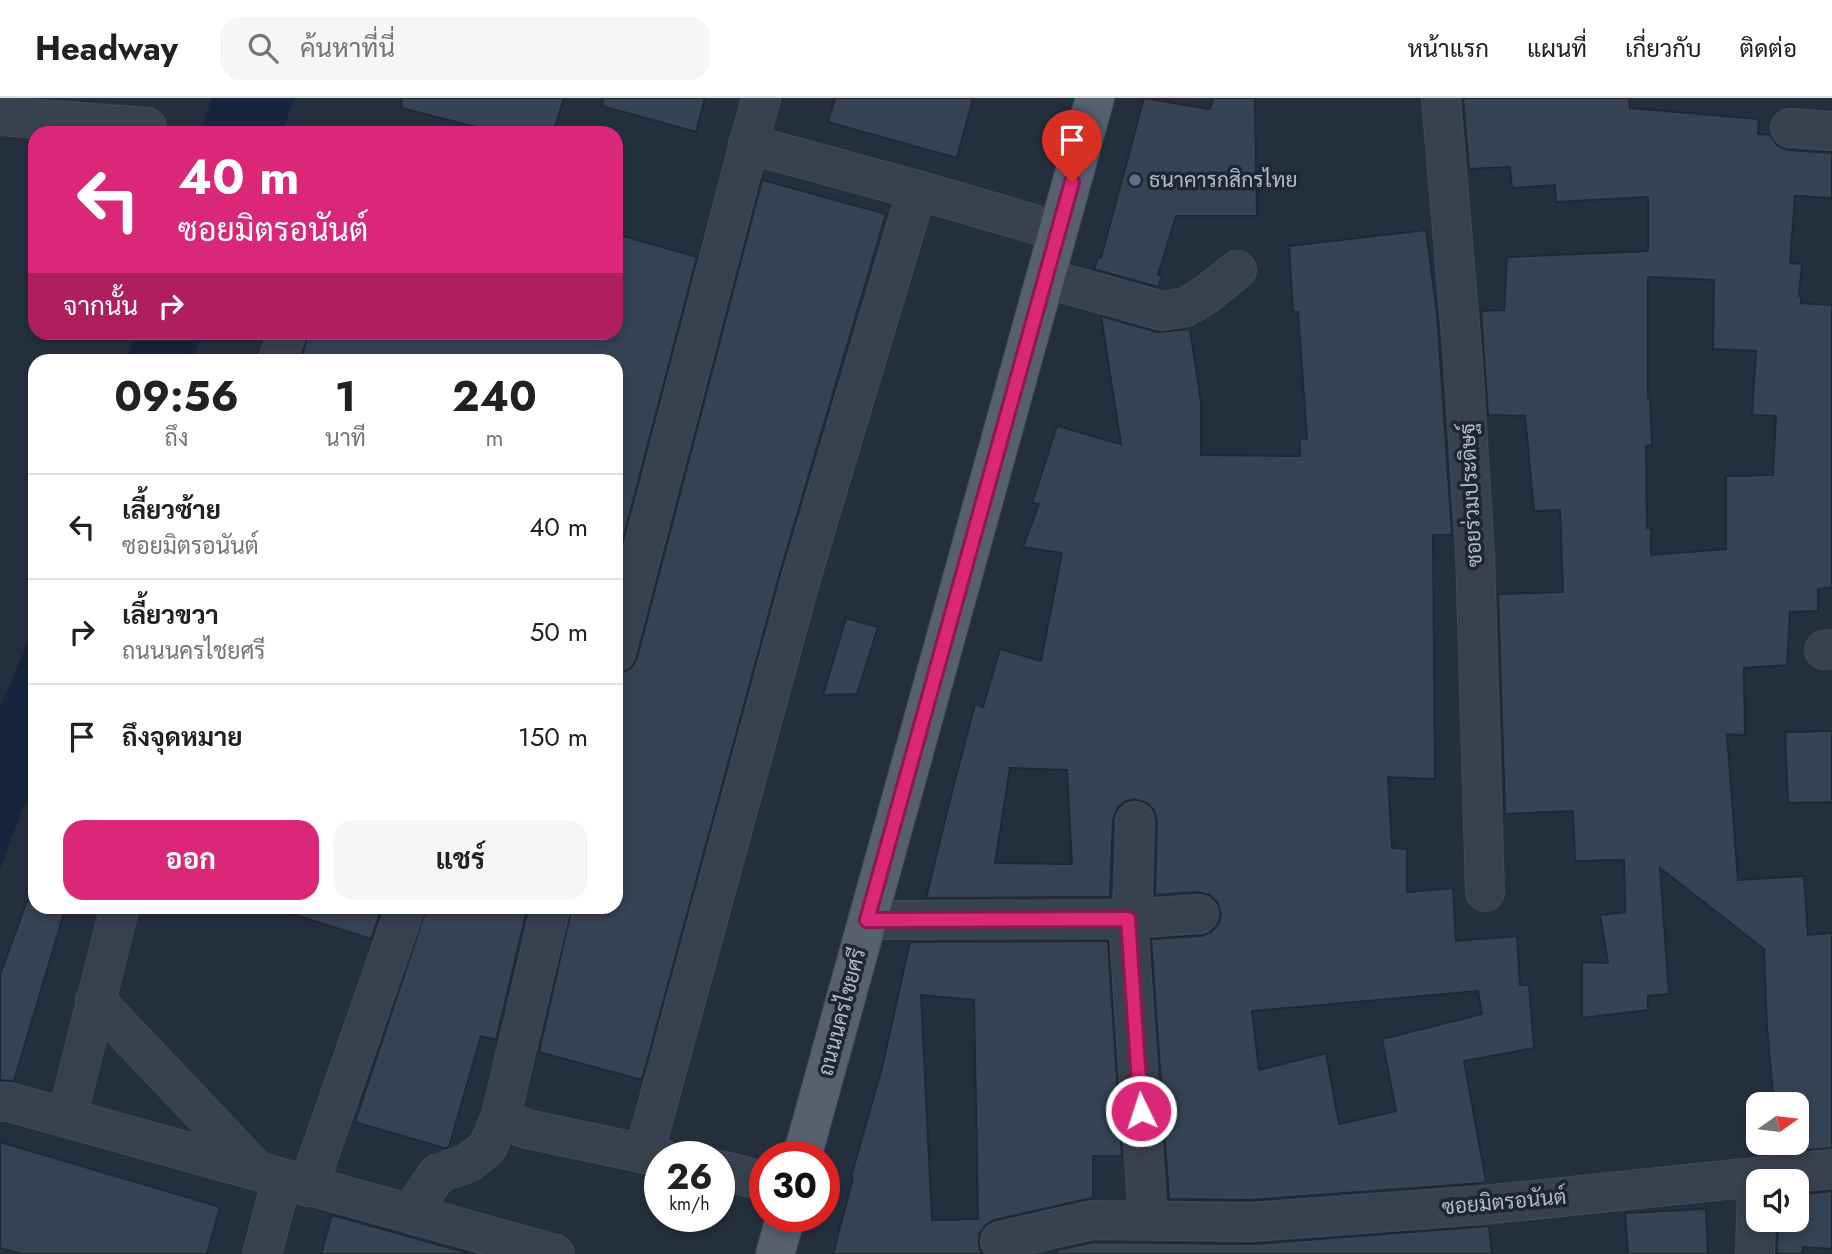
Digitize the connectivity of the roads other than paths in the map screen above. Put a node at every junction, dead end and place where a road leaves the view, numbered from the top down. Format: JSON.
{"nodes":[{"id":1,"x":761,"y":98,"type":"edge"},
{"id":2,"x":1095,"y":98,"type":"edge"},
{"id":3,"x":1441,"y":98,"type":"edge"},
{"id":4,"x":0,"y":116,"type":"edge"},
{"id":5,"x":134,"y":126,"type":"edge"},
{"id":6,"x":1790,"y":128,"type":"dead end"},
{"id":7,"x":1832,"y":131,"type":"edge"},
{"id":8,"x":748,"y":144,"type":"junction"},
{"id":9,"x":917,"y":190,"type":"junction"},
{"id":10,"x":1058,"y":231,"type":"junction"},
{"id":11,"x":1237,"y":270,"type":"dead end"},
{"id":12,"x":1045,"y":278,"type":"junction"},
{"id":13,"x":623,"y":625,"type":"edge"},
{"id":14,"x":1135,"y":821,"type":"dead end"},
{"id":15,"x":1485,"y":892,"type":"dead end"},
{"id":16,"x":118,"y":914,"type":"edge"},
{"id":17,"x":402,"y":914,"type":"edge"},
{"id":18,"x":549,"y":914,"type":"edge"},
{"id":19,"x":1199,"y":914,"type":"dead end"},
{"id":20,"x":1128,"y":919,"type":"junction"},
{"id":21,"x":867,"y":920,"type":"junction"},
{"id":22,"x":95,"y":1000,"type":"junction"},
{"id":23,"x":0,"y":1102,"type":"edge"},
{"id":24,"x":67,"y":1118,"type":"junction"},
{"id":25,"x":500,"y":1119,"type":"junction"},
{"id":26,"x":656,"y":1141,"type":"edge"},
{"id":27,"x":806,"y":1141,"type":"edge"},
{"id":28,"x":644,"y":1154,"type":"edge"},
{"id":29,"x":1832,"y":1169,"type":"edge"},
{"id":30,"x":1809,"y":1171,"type":"edge"},
{"id":31,"x":1746,"y":1178,"type":"edge"},
{"id":32,"x":283,"y":1179,"type":"junction"},
{"id":33,"x":417,"y":1216,"type":"junction"},
{"id":34,"x":1148,"y":1220,"type":"junction"},
{"id":35,"x":781,"y":1232,"type":"edge"},
{"id":36,"x":1756,"y":1232,"type":"edge"},
{"id":37,"x":1254,"y":1238,"type":"edge"},
{"id":38,"x":1000,"y":1241,"type":"dead end"},
{"id":39,"x":262,"y":1254,"type":"edge"},
{"id":40,"x":555,"y":1254,"type":"edge"},
{"id":41,"x":775,"y":1254,"type":"edge"},
{"id":42,"x":1755,"y":1254,"type":"edge"}],
"edges":[{"from":1,"to":8,"type":"street"},
{"from":2,"to":10,"type":"main road","name":"ถนนนครไชยศรี"},
{"from":3,"to":15,"type":"street","name":"ซอยร่วมประดิษฐ์"},
{"from":4,"to":5,"type":"street"},
{"from":6,"to":7,"type":"street"},
{"from":8,"to":9,"type":"street"},
{"from":8,"to":13,"type":"street"},
{"from":9,"to":10,"type":"street"},
{"from":9,"to":26,"type":"street"},
{"from":10,"to":12,"type":"main road","name":"ถนนนครไชยศรี"},
{"from":11,"to":12,"type":"street"},
{"from":12,"to":21,"type":"main road","name":"ถนนนครไชยศรี"},
{"from":14,"to":20,"type":"street"},
{"from":16,"to":22,"type":"street"},
{"from":17,"to":32,"type":"street"},
{"from":18,"to":25,"type":"street"},
{"from":19,"to":20,"type":"street"},
{"from":20,"to":21,"type":"street"},
{"from":20,"to":34,"type":"street"},
{"from":21,"to":27,"type":"main road","name":"ถนนนครไชยศรี"},
{"from":22,"to":24,"type":"street"},
{"from":22,"to":32,"type":"street"},
{"from":23,"to":24,"type":"street"},
{"from":24,"to":32,"type":"street"},
{"from":25,"to":28,"type":"street"},
{"from":25,"to":33,"type":"street"},
{"from":29,"to":30,"type":"street","name":"ซอยมิตรอนันต์"},
{"from":31,"to":37,"type":"street","name":"ซอยมิตรอนันต์"},
{"from":32,"to":33,"type":"street"},
{"from":32,"to":39,"type":"street"},
{"from":33,"to":40,"type":"street"},
{"from":34,"to":37,"type":"street","name":"ซอยมิตรอนันต์"},
{"from":34,"to":38,"type":"street","name":"ซอยมิตรอนันต์"},
{"from":35,"to":41,"type":"main road"},
{"from":36,"to":42,"type":"street"}]}
